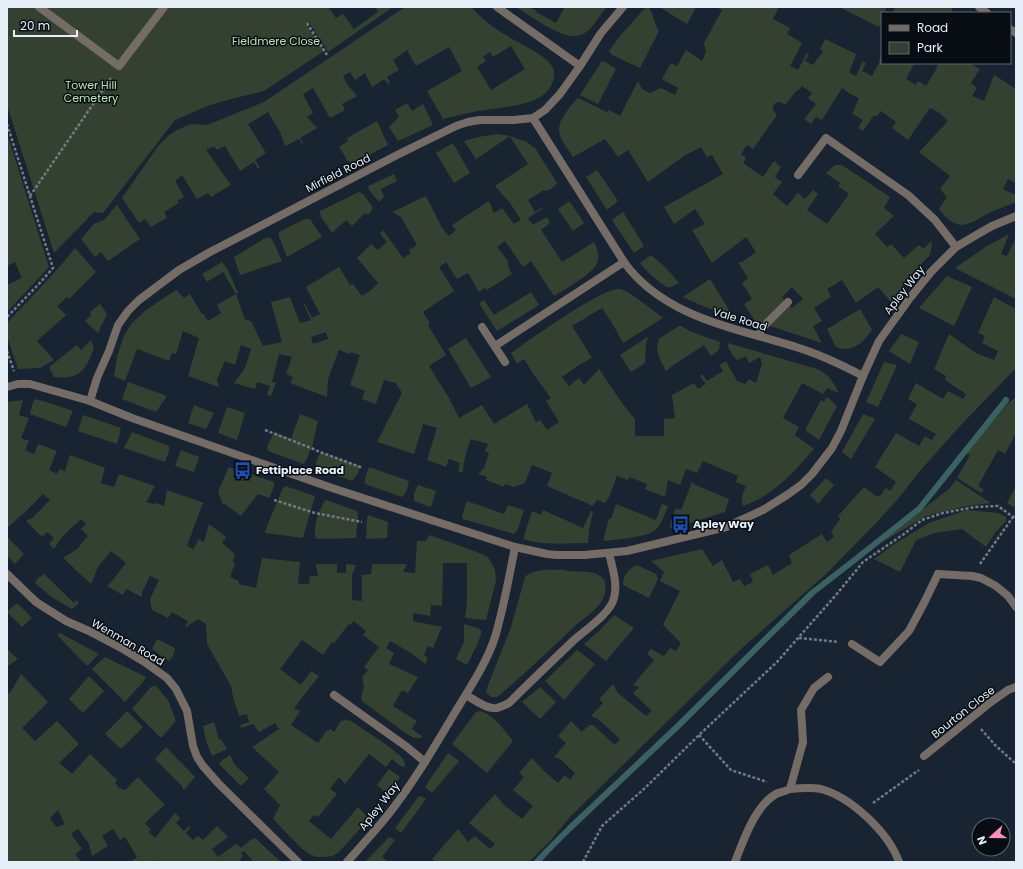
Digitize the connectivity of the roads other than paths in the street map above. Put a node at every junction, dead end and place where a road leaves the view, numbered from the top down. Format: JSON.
{"nodes":[{"id":1,"x":39,"y":7,"type":"edge"},
{"id":2,"x":164,"y":7,"type":"edge"},
{"id":3,"x":497,"y":7,"type":"edge"},
{"id":4,"x":623,"y":7,"type":"edge"},
{"id":5,"x":580,"y":66,"type":"junction"},
{"id":6,"x":533,"y":118,"type":"junction"},
{"id":7,"x":798,"y":176,"type":"dead end"},
{"id":8,"x":1016,"y":216,"type":"edge"},
{"id":9,"x":956,"y":248,"type":"junction"},
{"id":10,"x":624,"y":262,"type":"junction"},
{"id":11,"x":788,"y":302,"type":"dead end"},
{"id":12,"x":482,"y":327,"type":"dead end"},
{"id":13,"x":759,"y":336,"type":"junction"},
{"id":14,"x":495,"y":346,"type":"junction"},
{"id":15,"x":505,"y":362,"type":"dead end"},
{"id":16,"x":863,"y":376,"type":"junction"},
{"id":17,"x":7,"y":387,"type":"edge"},
{"id":18,"x":90,"y":401,"type":"junction"},
{"id":19,"x":515,"y":547,"type":"junction"},
{"id":20,"x":609,"y":553,"type":"junction"},
{"id":21,"x":7,"y":574,"type":"edge"},
{"id":22,"x":1016,"y":607,"type":"edge"},
{"id":23,"x":852,"y":644,"type":"road end"},
{"id":24,"x":828,"y":677,"type":"dead end"},
{"id":25,"x":1016,"y":687,"type":"edge"},
{"id":26,"x":334,"y":695,"type":"dead end"},
{"id":27,"x":466,"y":695,"type":"junction"},
{"id":28,"x":924,"y":756,"type":"road end"},
{"id":29,"x":425,"y":762,"type":"junction"},
{"id":30,"x":790,"y":789,"type":"junction"},
{"id":31,"x":298,"y":862,"type":"edge"},
{"id":32,"x":347,"y":862,"type":"edge"},
{"id":33,"x":735,"y":862,"type":"edge"},
{"id":34,"x":898,"y":862,"type":"edge"}],
"edges":[{"from":1,"to":2,"type":"street"},
{"from":3,"to":5,"type":"street"},
{"from":4,"to":5,"type":"street"},
{"from":5,"to":6,"type":"street"},
{"from":6,"to":10,"type":"street","name":"Vale Road"},
{"from":6,"to":18,"type":"street","name":"Mirfield Road"},
{"from":7,"to":9,"type":"street"},
{"from":8,"to":9,"type":"street","name":"Apley Way"},
{"from":9,"to":16,"type":"street","name":"Apley Way"},
{"from":10,"to":13,"type":"street","name":"Vale Road"},
{"from":10,"to":14,"type":"street"},
{"from":11,"to":13,"type":"street"},
{"from":12,"to":14,"type":"street"},
{"from":13,"to":16,"type":"street","name":"Vale Road"},
{"from":14,"to":15,"type":"street"},
{"from":16,"to":20,"type":"street","name":"Apley Way"},
{"from":17,"to":18,"type":"street"},
{"from":18,"to":19,"type":"street"},
{"from":19,"to":20,"type":"street","name":"Apley Way"},
{"from":19,"to":27,"type":"street","name":"Apley Way"},
{"from":20,"to":27,"type":"street"},
{"from":21,"to":31,"type":"street","name":"Wenman Road"},
{"from":22,"to":23,"type":"street"},
{"from":24,"to":30,"type":"street"},
{"from":25,"to":28,"type":"street","name":"Bourton Close"},
{"from":26,"to":29,"type":"street"},
{"from":27,"to":29,"type":"street","name":"Apley Way"},
{"from":29,"to":32,"type":"street","name":"Apley Way"},
{"from":30,"to":33,"type":"street"},
{"from":30,"to":34,"type":"street"}]}
